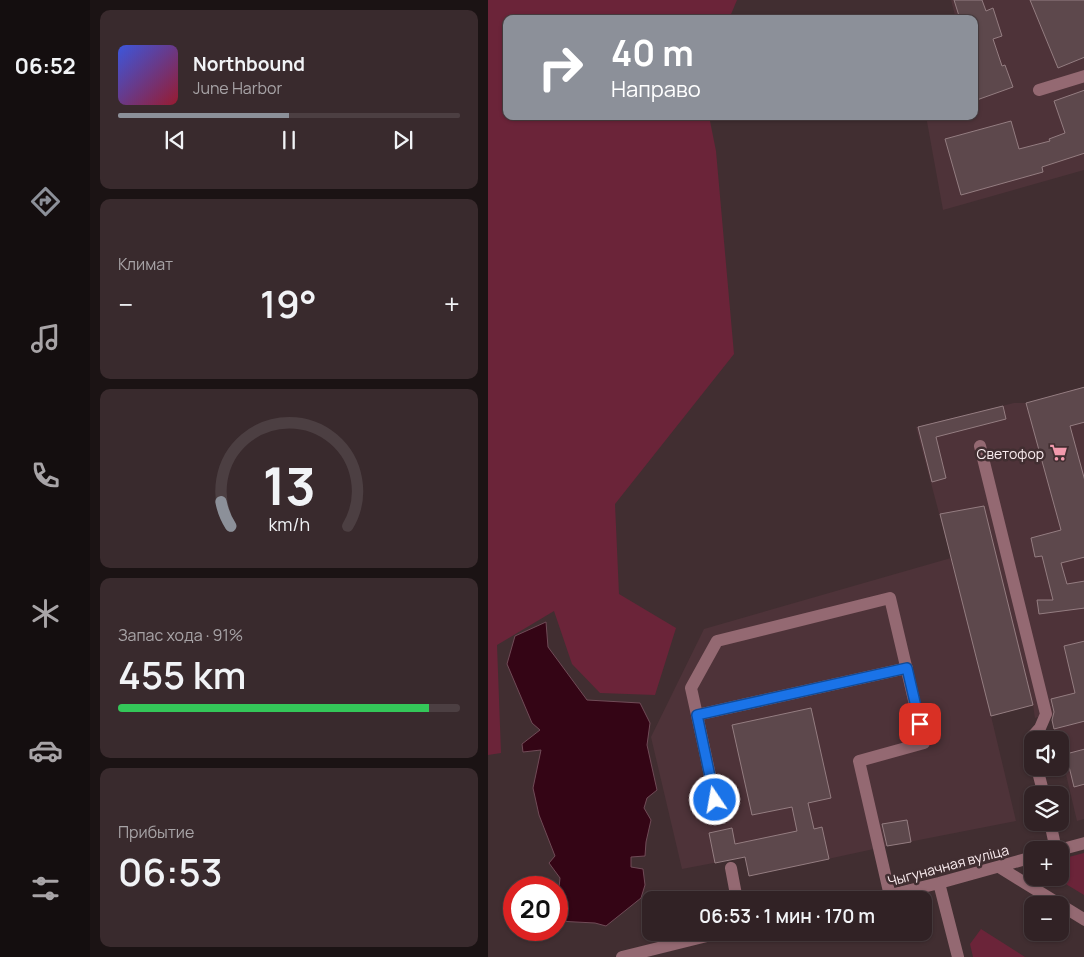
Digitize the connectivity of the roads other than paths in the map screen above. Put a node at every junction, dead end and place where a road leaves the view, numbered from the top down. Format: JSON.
{"nodes":[{"id":1,"x":1084,"y":76,"type":"edge"},
{"id":2,"x":1039,"y":90,"type":"dead end"},
{"id":3,"x":980,"y":446,"type":"dead end"},
{"id":4,"x":907,"y":668,"type":"junction"},
{"id":5,"x":697,"y":715,"type":"junction"},
{"id":6,"x":1037,"y":731,"type":"edge"},
{"id":7,"x":718,"y":817,"type":"dead end"},
{"id":8,"x":1084,"y":843,"type":"edge"},
{"id":9,"x":1069,"y":847,"type":"edge"},
{"id":10,"x":1024,"y":860,"type":"edge"},
{"id":11,"x":998,"y":867,"type":"junction"},
{"id":12,"x":731,"y":868,"type":"dead end"},
{"id":13,"x":939,"y":883,"type":"junction"},
{"id":14,"x":735,"y":891,"type":"edge"},
{"id":15,"x":889,"y":891,"type":"edge"},
{"id":16,"x":909,"y":891,"type":"edge"},
{"id":17,"x":1084,"y":920,"type":"edge"},
{"id":18,"x":687,"y":941,"type":"edge"},
{"id":19,"x":622,"y":957,"type":"edge"},
{"id":20,"x":958,"y":957,"type":"edge"}],
"edges":[{"from":1,"to":2,"type":"street"},
{"from":3,"to":6,"type":"street"},
{"from":4,"to":5,"type":"street"},
{"from":4,"to":5,"type":"street"},
{"from":4,"to":15,"type":"street"},
{"from":5,"to":7,"type":"street"},
{"from":8,"to":9,"type":"street"},
{"from":10,"to":11,"type":"street","name":"Чыгуначная вуліца"},
{"from":11,"to":13,"type":"street","name":"Чыгуначная вуліца"},
{"from":11,"to":17,"type":"street"},
{"from":12,"to":14,"type":"street"},
{"from":13,"to":16,"type":"street","name":"Чыгуначная вуліца"},
{"from":13,"to":20,"type":"street"},
{"from":18,"to":19,"type":"street"}]}
